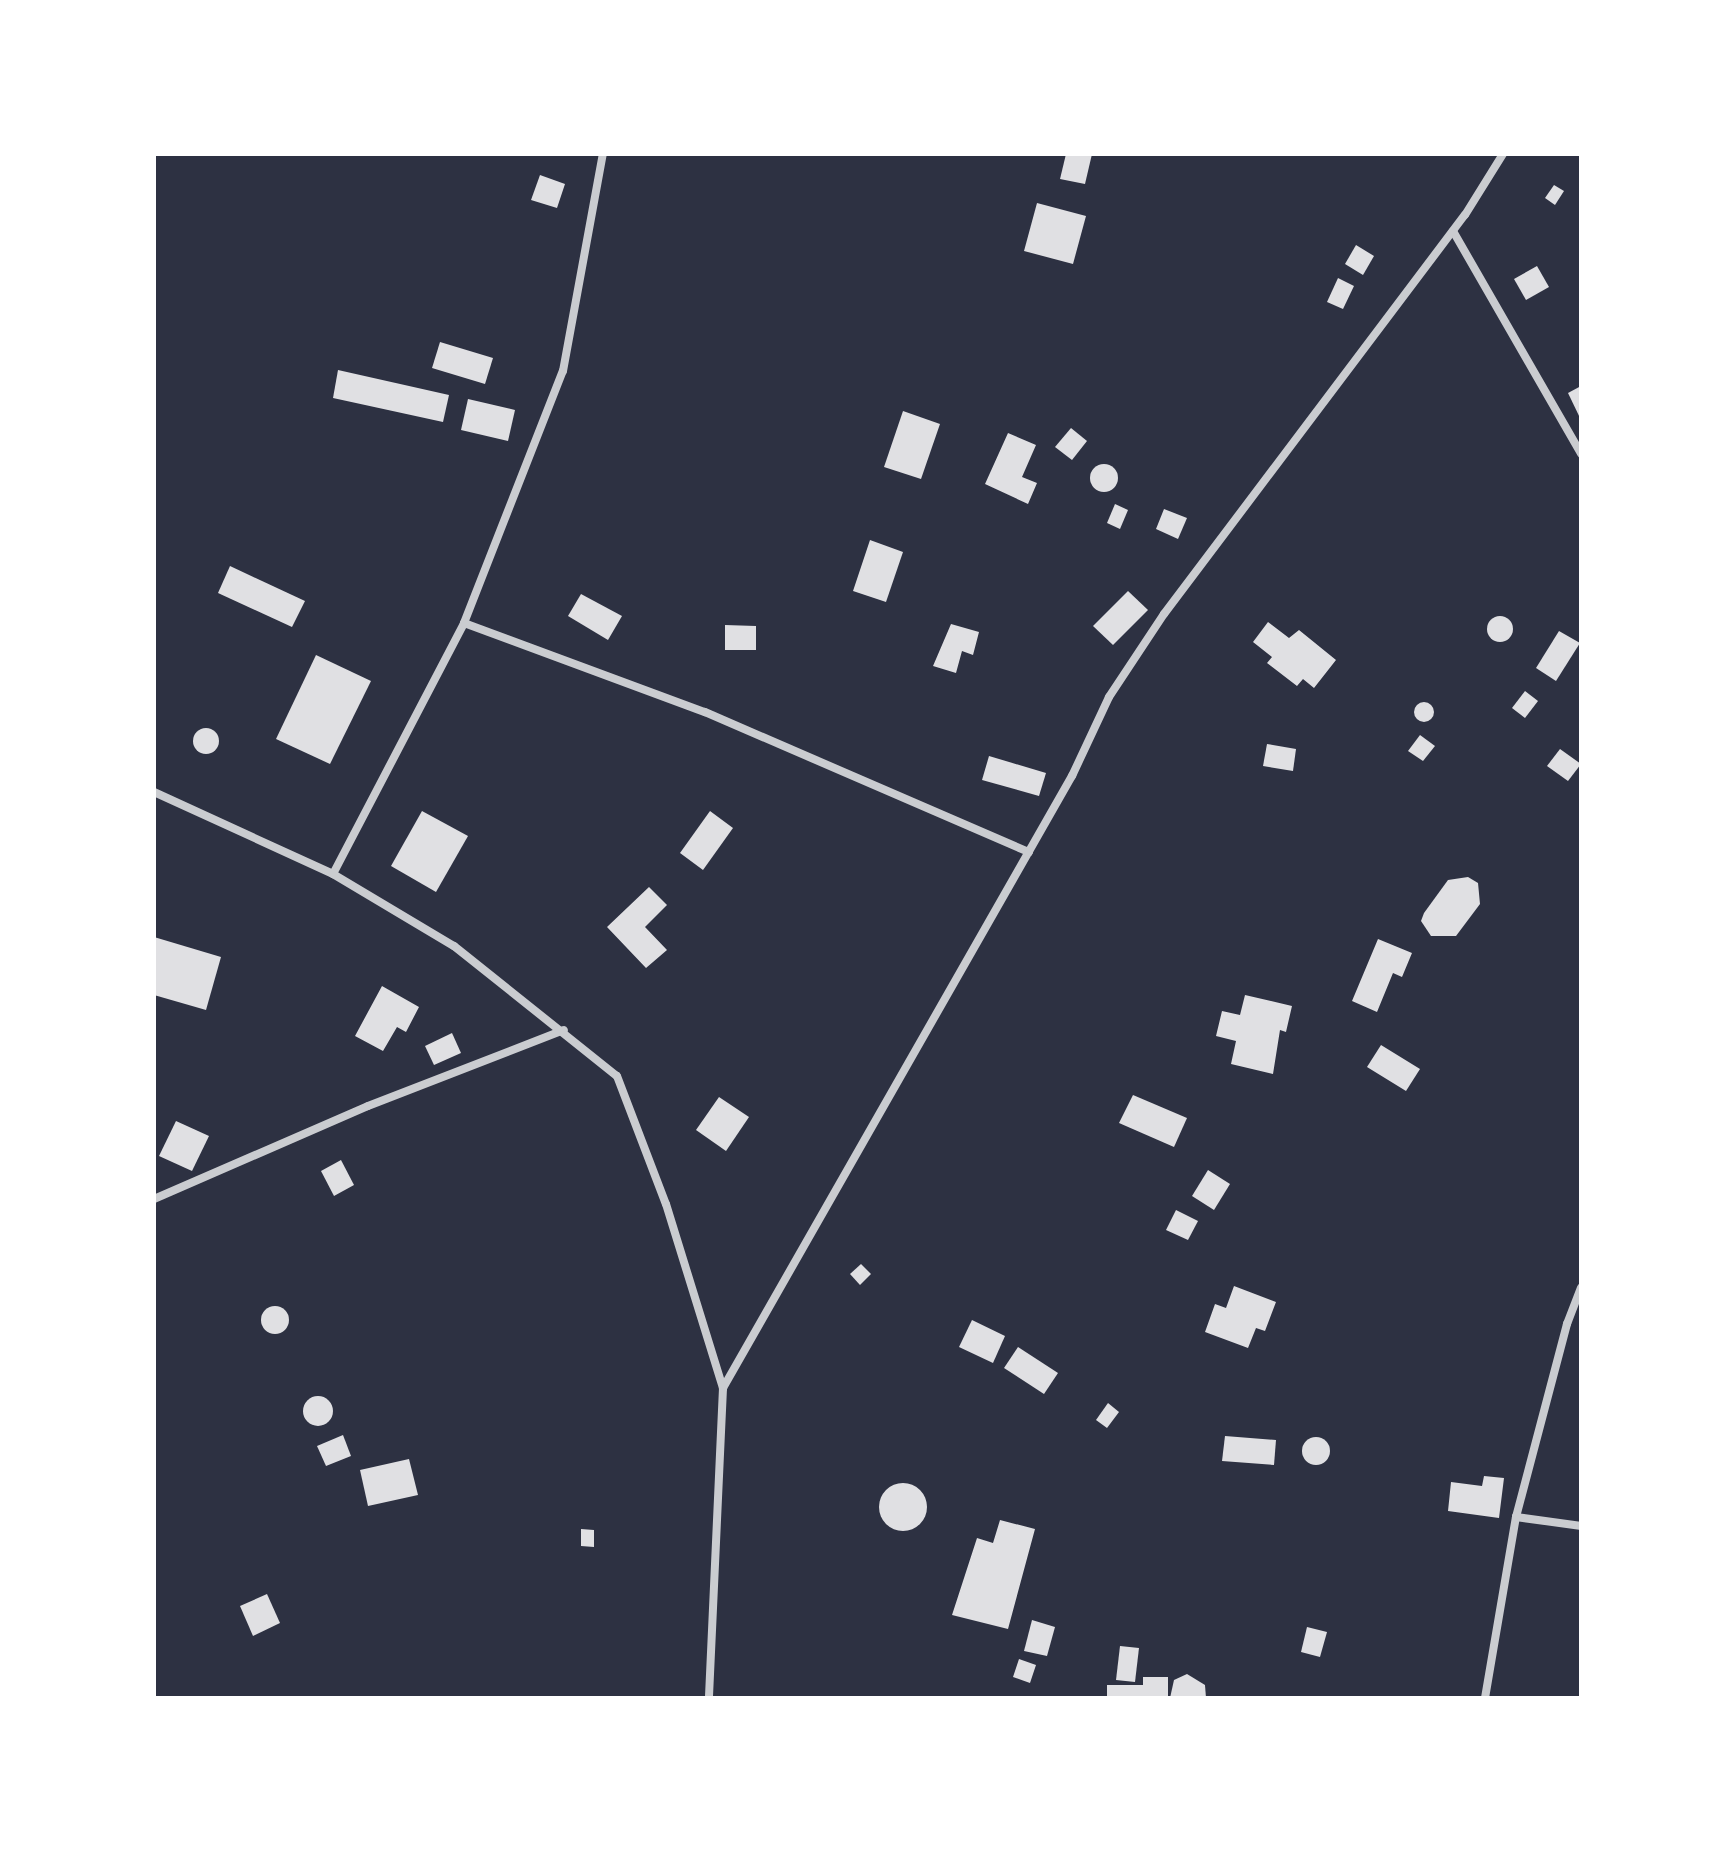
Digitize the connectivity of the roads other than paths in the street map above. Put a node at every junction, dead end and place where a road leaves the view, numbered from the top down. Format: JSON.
{"nodes":[{"id":1,"x":603,"y":154,"type":"edge"},
{"id":2,"x":1503,"y":154,"type":"edge"},
{"id":3,"x":1453,"y":231,"type":"junction"},
{"id":4,"x":1581,"y":454,"type":"edge"},
{"id":5,"x":464,"y":623,"type":"junction"},
{"id":6,"x":154,"y":792,"type":"edge"},
{"id":7,"x":1029,"y":852,"type":"junction"},
{"id":8,"x":333,"y":874,"type":"junction"},
{"id":9,"x":564,"y":1030,"type":"junction"},
{"id":10,"x":154,"y":1199,"type":"edge"},
{"id":11,"x":1581,"y":1288,"type":"edge"},
{"id":12,"x":723,"y":1388,"type":"junction"},
{"id":13,"x":1516,"y":1517,"type":"junction"},
{"id":14,"x":1581,"y":1526,"type":"edge"},
{"id":15,"x":709,"y":1698,"type":"edge"},
{"id":16,"x":1485,"y":1698,"type":"edge"}],
"edges":[{"from":1,"to":5,"type":"street"},
{"from":2,"to":3,"type":"street"},
{"from":3,"to":4,"type":"street"},
{"from":3,"to":7,"type":"street"},
{"from":5,"to":7,"type":"street"},
{"from":5,"to":8,"type":"street"},
{"from":6,"to":8,"type":"street"},
{"from":7,"to":12,"type":"street"},
{"from":8,"to":9,"type":"street"},
{"from":9,"to":10,"type":"street"},
{"from":9,"to":12,"type":"street"},
{"from":11,"to":13,"type":"street"},
{"from":12,"to":15,"type":"street"},
{"from":13,"to":14,"type":"street"},
{"from":13,"to":16,"type":"street"}]}
